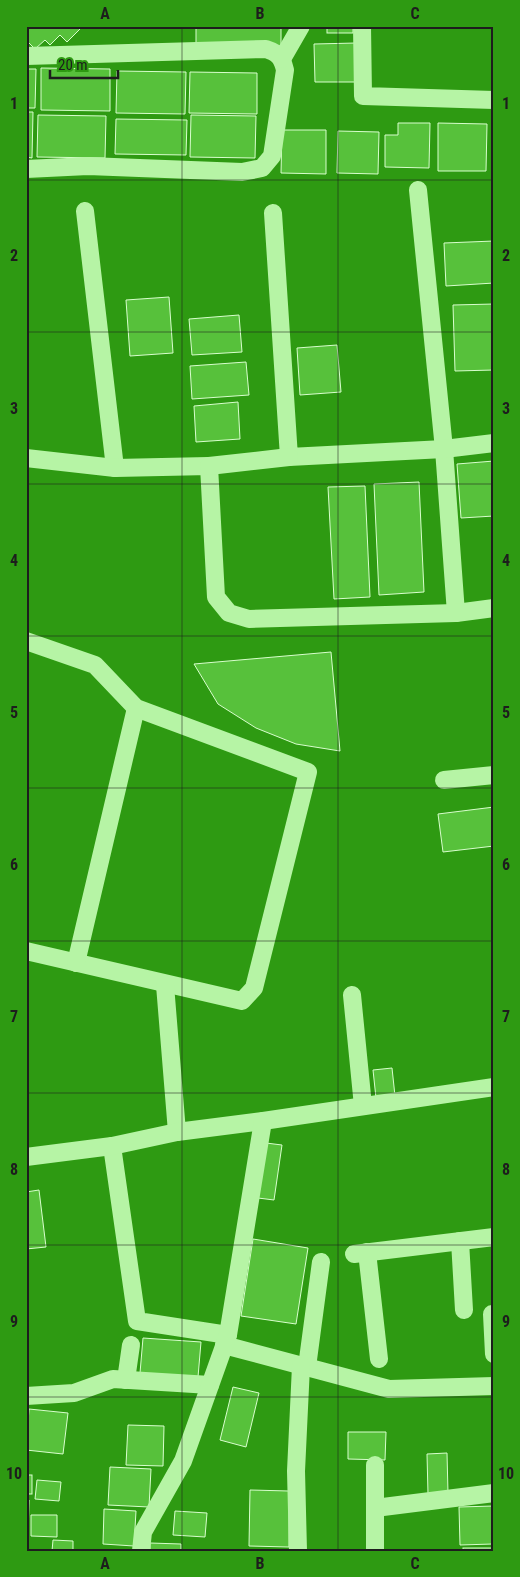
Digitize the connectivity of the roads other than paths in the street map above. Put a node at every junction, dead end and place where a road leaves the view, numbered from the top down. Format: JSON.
{"nodes":[{"id":1,"x":301,"y":26,"type":"edge"},
{"id":2,"x":362,"y":26,"type":"edge"},
{"id":3,"x":26,"y":56,"type":"edge"},
{"id":4,"x":282,"y":59,"type":"junction"},
{"id":5,"x":494,"y":100,"type":"edge"},
{"id":6,"x":26,"y":169,"type":"edge"},
{"id":7,"x":418,"y":190,"type":"dead end"},
{"id":8,"x":85,"y":210,"type":"dead end"},
{"id":9,"x":273,"y":213,"type":"dead end"},
{"id":10,"x":494,"y":443,"type":"edge"},
{"id":11,"x":444,"y":449,"type":"junction"},
{"id":12,"x":289,"y":457,"type":"junction"},
{"id":13,"x":26,"y":458,"type":"edge"},
{"id":14,"x":209,"y":466,"type":"junction"},
{"id":15,"x":115,"y":468,"type":"junction"},
{"id":16,"x":494,"y":608,"type":"edge"},
{"id":17,"x":456,"y":613,"type":"junction"},
{"id":18,"x":26,"y":641,"type":"edge"},
{"id":19,"x":136,"y":708,"type":"junction"},
{"id":20,"x":494,"y":775,"type":"edge"},
{"id":21,"x":444,"y":780,"type":"dead end"},
{"id":22,"x":26,"y":951,"type":"edge"},
{"id":23,"x":76,"y":963,"type":"junction"},
{"id":24,"x":165,"y":984,"type":"junction"},
{"id":25,"x":352,"y":995,"type":"dead end"},
{"id":26,"x":494,"y":1087,"type":"edge"},
{"id":27,"x":363,"y":1106,"type":"junction"},
{"id":28,"x":263,"y":1122,"type":"junction"},
{"id":29,"x":177,"y":1132,"type":"junction"},
{"id":30,"x":112,"y":1146,"type":"junction"},
{"id":31,"x":26,"y":1156,"type":"edge"},
{"id":32,"x":494,"y":1237,"type":"edge"},
{"id":33,"x":460,"y":1241,"type":"junction"},
{"id":34,"x":321,"y":1262,"type":"dead end"},
{"id":35,"x":464,"y":1310,"type":"dead end"},
{"id":36,"x":492,"y":1314,"type":"dead end"},
{"id":37,"x":226,"y":1340,"type":"junction"},
{"id":38,"x":131,"y":1345,"type":"dead end"},
{"id":39,"x":494,"y":1354,"type":"edge"},
{"id":40,"x":379,"y":1359,"type":"dead end"},
{"id":41,"x":304,"y":1366,"type":"junction"},
{"id":42,"x":126,"y":1380,"type":"junction"},
{"id":43,"x":210,"y":1384,"type":"junction"},
{"id":44,"x":494,"y":1386,"type":"edge"},
{"id":45,"x":26,"y":1396,"type":"edge"},
{"id":46,"x":375,"y":1465,"type":"dead end"},
{"id":47,"x":494,"y":1493,"type":"edge"},
{"id":48,"x":375,"y":1508,"type":"junction"},
{"id":49,"x":140,"y":1551,"type":"edge"},
{"id":50,"x":298,"y":1551,"type":"edge"},
{"id":51,"x":375,"y":1551,"type":"edge"}],
"edges":[{"from":1,"to":4,"type":"street"},
{"from":2,"to":5,"type":"street"},
{"from":3,"to":4,"type":"street"},
{"from":4,"to":6,"type":"street"},
{"from":7,"to":11,"type":"street"},
{"from":8,"to":15,"type":"street"},
{"from":9,"to":12,"type":"street"},
{"from":10,"to":11,"type":"street"},
{"from":11,"to":12,"type":"street"},
{"from":11,"to":17,"type":"street"},
{"from":12,"to":14,"type":"street"},
{"from":13,"to":15,"type":"street"},
{"from":14,"to":15,"type":"street"},
{"from":14,"to":17,"type":"street"},
{"from":16,"to":17,"type":"street"},
{"from":18,"to":19,"type":"street"},
{"from":19,"to":23,"type":"street"},
{"from":19,"to":24,"type":"street"},
{"from":20,"to":21,"type":"street"},
{"from":22,"to":23,"type":"street"},
{"from":23,"to":24,"type":"street"},
{"from":24,"to":29,"type":"street"},
{"from":25,"to":27,"type":"street"},
{"from":26,"to":27,"type":"street"},
{"from":27,"to":28,"type":"street"},
{"from":28,"to":29,"type":"street"},
{"from":28,"to":37,"type":"street"},
{"from":29,"to":30,"type":"street"},
{"from":30,"to":31,"type":"street"},
{"from":30,"to":37,"type":"street"},
{"from":32,"to":33,"type":"street"},
{"from":33,"to":35,"type":"street"},
{"from":33,"to":40,"type":"street"},
{"from":34,"to":41,"type":"street"},
{"from":36,"to":39,"type":"street"},
{"from":37,"to":41,"type":"street"},
{"from":37,"to":43,"type":"street"},
{"from":38,"to":42,"type":"street"},
{"from":41,"to":44,"type":"street"},
{"from":41,"to":50,"type":"street"},
{"from":42,"to":43,"type":"street"},
{"from":42,"to":45,"type":"street"},
{"from":43,"to":49,"type":"street"},
{"from":46,"to":48,"type":"street"},
{"from":47,"to":48,"type":"street"},
{"from":48,"to":51,"type":"street"}]}
